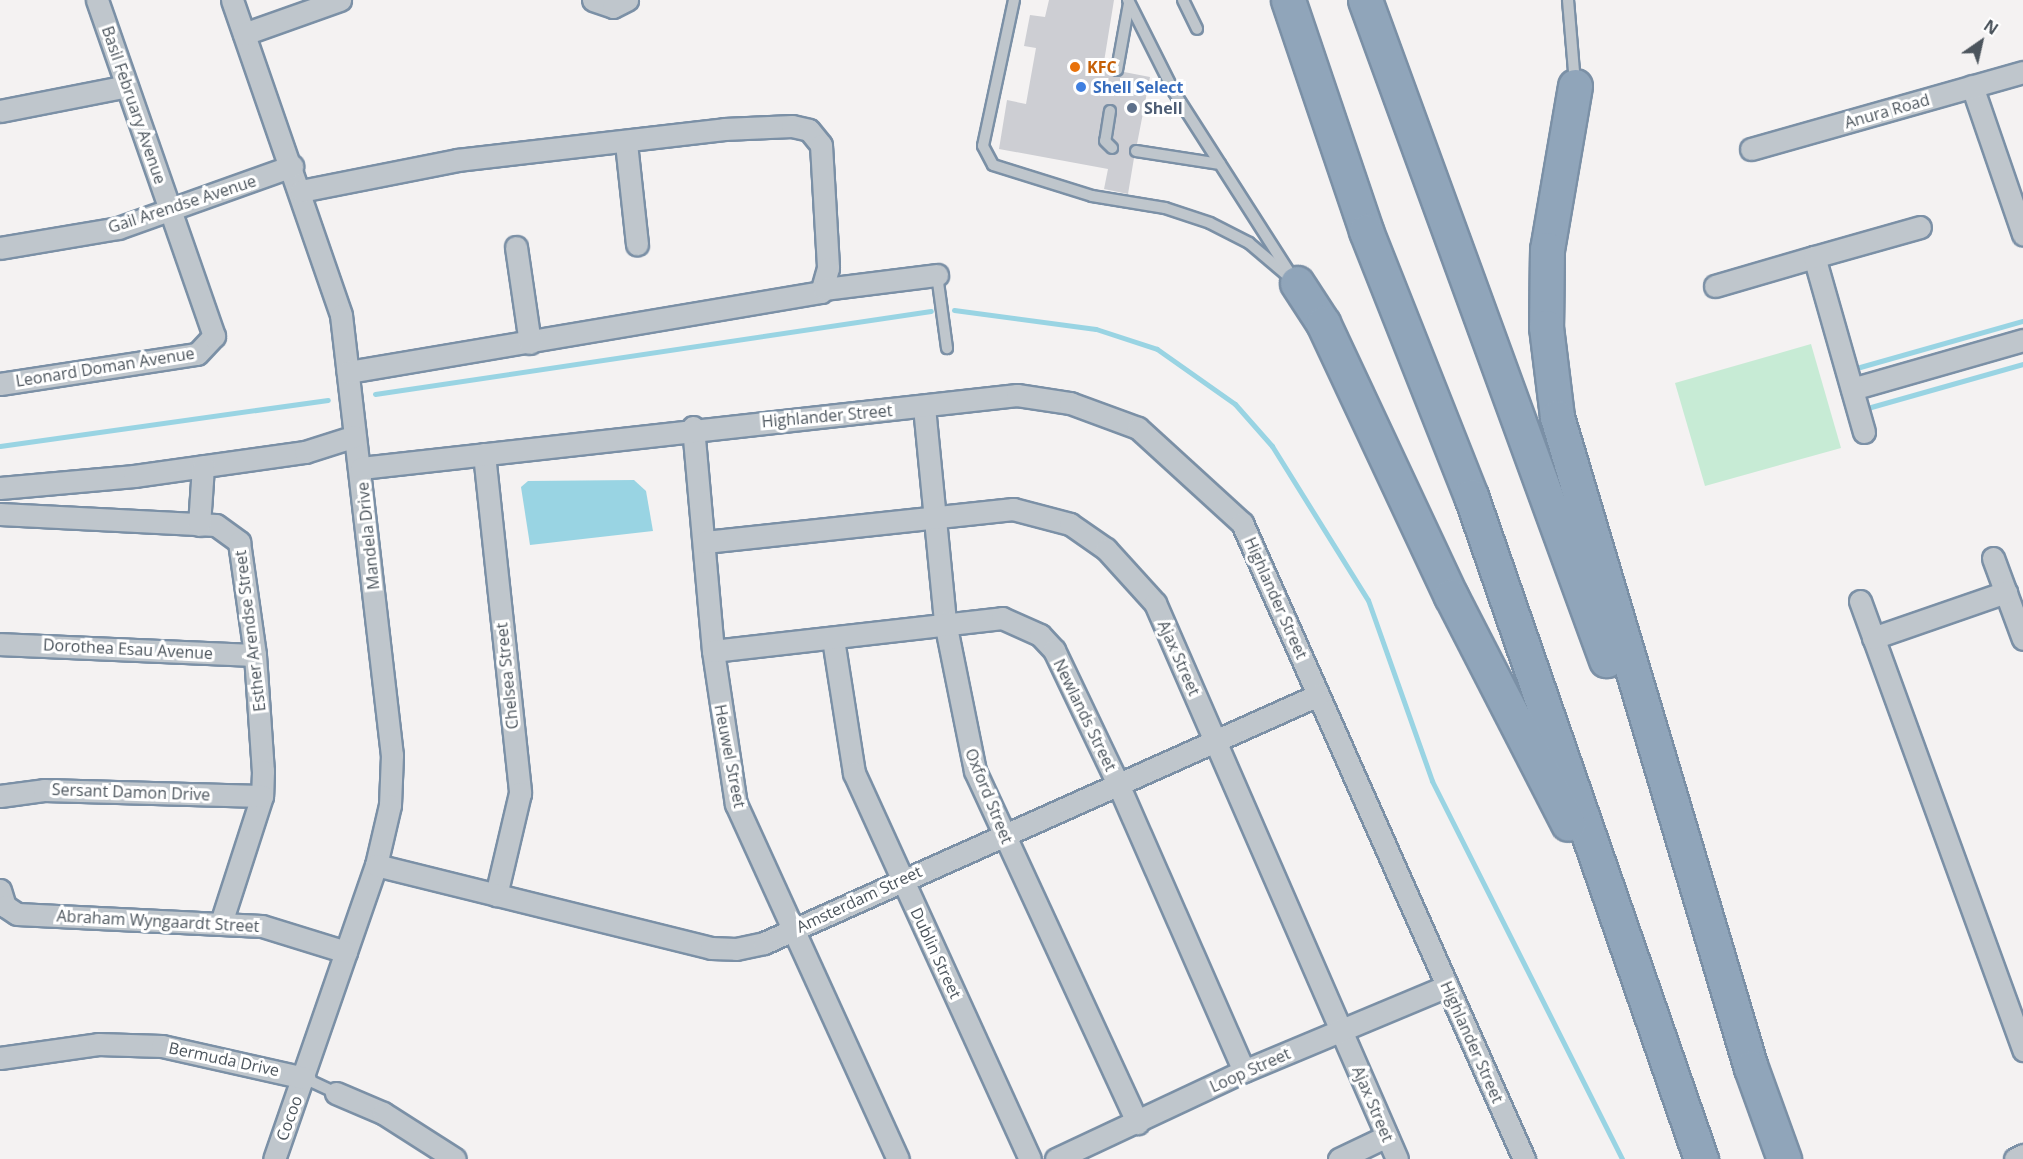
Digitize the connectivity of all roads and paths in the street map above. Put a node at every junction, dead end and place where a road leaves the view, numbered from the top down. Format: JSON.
{"nodes":[{"id":1,"x":96,"y":0,"type":"edge"},
{"id":2,"x":232,"y":0,"type":"edge"},
{"id":3,"x":340,"y":0,"type":"edge"},
{"id":4,"x":627,"y":0,"type":"edge"},
{"id":5,"x":1014,"y":0,"type":"edge"},
{"id":6,"x":1183,"y":0,"type":"edge"},
{"id":7,"x":1288,"y":0,"type":"edge"},
{"id":8,"x":1365,"y":0,"type":"edge"},
{"id":9,"x":1568,"y":0,"type":"edge"},
{"id":10,"x":1128,"y":1,"type":"edge"},
{"id":11,"x":599,"y":4,"type":"edge"},
{"id":12,"x":1197,"y":29,"type":"dead end"},
{"id":13,"x":244,"y":34,"type":"junction"},
{"id":14,"x":1117,"y":70,"type":"dead end"},
{"id":15,"x":2023,"y":72,"type":"edge"},
{"id":16,"x":127,"y":86,"type":"junction"},
{"id":17,"x":1575,"y":86,"type":"joint"},
{"id":18,"x":1972,"y":86,"type":"junction"},
{"id":19,"x":0,"y":111,"type":"edge"},
{"id":20,"x":1110,"y":111,"type":"dead end"},
{"id":21,"x":626,"y":143,"type":"junction"},
{"id":22,"x":1112,"y":148,"type":"dead end"},
{"id":23,"x":1751,"y":149,"type":"dead end"},
{"id":24,"x":1136,"y":151,"type":"dead end"},
{"id":25,"x":1220,"y":164,"type":"junction"},
{"id":26,"x":292,"y":166,"type":"junction"},
{"id":27,"x":301,"y":191,"type":"junction"},
{"id":28,"x":170,"y":211,"type":"junction"},
{"id":29,"x":1920,"y":227,"type":"dead end"},
{"id":30,"x":2023,"y":234,"type":"edge"},
{"id":31,"x":637,"y":243,"type":"dead end"},
{"id":32,"x":516,"y":247,"type":"dead end"},
{"id":33,"x":0,"y":248,"type":"edge"},
{"id":34,"x":1814,"y":257,"type":"junction"},
{"id":35,"x":1297,"y":283,"type":"junction"},
{"id":36,"x":940,"y":284,"type":"joint"},
{"id":37,"x":1715,"y":286,"type":"dead end"},
{"id":38,"x":824,"y":289,"type":"junction"},
{"id":39,"x":2023,"y":340,"type":"edge"},
{"id":40,"x":530,"y":343,"type":"junction"},
{"id":41,"x":946,"y":348,"type":"dead end"},
{"id":42,"x":348,"y":377,"type":"junction"},
{"id":43,"x":0,"y":384,"type":"edge"},
{"id":44,"x":1852,"y":389,"type":"junction"},
{"id":45,"x":924,"y":407,"type":"junction"},
{"id":46,"x":693,"y":428,"type":"junction"},
{"id":47,"x":354,"y":429,"type":"junction"},
{"id":48,"x":1864,"y":432,"type":"dead end"},
{"id":49,"x":484,"y":454,"type":"junction"},
{"id":50,"x":203,"y":466,"type":"junction"},
{"id":51,"x":361,"y":468,"type":"junction"},
{"id":52,"x":35,"y":486,"type":"junction"},
{"id":53,"x":0,"y":488,"type":"edge"},
{"id":54,"x":7,"y":515,"type":"edge"},
{"id":55,"x":935,"y":516,"type":"junction"},
{"id":56,"x":199,"y":525,"type":"junction"},
{"id":57,"x":705,"y":542,"type":"junction"},
{"id":58,"x":1993,"y":558,"type":"dead end"},
{"id":59,"x":2006,"y":592,"type":"junction"},
{"id":60,"x":1860,"y":601,"type":"dead end"},
{"id":61,"x":945,"y":622,"type":"junction"},
{"id":62,"x":1873,"y":638,"type":"junction"},
{"id":63,"x":833,"y":639,"type":"junction"},
{"id":64,"x":2023,"y":639,"type":"edge"},
{"id":65,"x":0,"y":644,"type":"edge"},
{"id":66,"x":713,"y":651,"type":"junction"},
{"id":67,"x":255,"y":655,"type":"junction"},
{"id":68,"x":1318,"y":694,"type":"junction"},
{"id":69,"x":1216,"y":741,"type":"junction"},
{"id":70,"x":1118,"y":784,"type":"junction"},
{"id":71,"x":0,"y":796,"type":"edge"},
{"id":72,"x":262,"y":796,"type":"junction"},
{"id":73,"x":1003,"y":834,"type":"junction"},
{"id":74,"x":376,"y":865,"type":"junction"},
{"id":75,"x":901,"y":879,"type":"junction"},
{"id":76,"x":496,"y":895,"type":"junction"},
{"id":77,"x":3,"y":898,"type":"edge"},
{"id":78,"x":221,"y":923,"type":"junction"},
{"id":79,"x":793,"y":929,"type":"junction"},
{"id":80,"x":1625,"y":935,"type":"junction"},
{"id":81,"x":346,"y":952,"type":"junction"},
{"id":82,"x":1448,"y":986,"type":"junction"},
{"id":83,"x":1735,"y":1006,"type":"junction"},
{"id":84,"x":1341,"y":1030,"type":"junction"},
{"id":85,"x":2023,"y":1050,"type":"edge"},
{"id":86,"x":0,"y":1058,"type":"edge"},
{"id":87,"x":1244,"y":1071,"type":"junction"},
{"id":88,"x":304,"y":1078,"type":"junction"},
{"id":89,"x":336,"y":1093,"type":"joint"},
{"id":90,"x":1138,"y":1123,"type":"junction"},
{"id":91,"x":1387,"y":1136,"type":"junction"},
{"id":92,"x":2023,"y":1155,"type":"edge"},
{"id":93,"x":274,"y":1159,"type":"edge"},
{"id":94,"x":455,"y":1159,"type":"edge"},
{"id":95,"x":898,"y":1159,"type":"edge"},
{"id":96,"x":1030,"y":1159,"type":"edge"},
{"id":97,"x":1056,"y":1159,"type":"edge"},
{"id":98,"x":1339,"y":1159,"type":"edge"},
{"id":99,"x":1397,"y":1159,"type":"edge"},
{"id":100,"x":1524,"y":1159,"type":"edge"},
{"id":101,"x":1701,"y":1159,"type":"edge"},
{"id":102,"x":1784,"y":1159,"type":"edge"},
{"id":103,"x":2015,"y":1159,"type":"edge"}],
"edges":[{"from":1,"to":16,"type":"street","name":"Basil February Avenue"},
{"from":2,"to":13,"type":"street","name":"Mandela Drive"},
{"from":3,"to":13,"type":"street"},
{"from":4,"to":11,"type":"street"},
{"from":5,"to":35,"type":"lane"},
{"from":6,"to":12,"type":"lane"},
{"from":7,"to":80,"type":"highway"},
{"from":8,"to":83,"type":"highway"},
{"from":9,"to":17,"type":"lane"},
{"from":10,"to":14,"type":"lane"},
{"from":10,"to":25,"type":"lane"},
{"from":13,"to":26,"type":"street","name":"Mandela Drive"},
{"from":15,"to":18,"type":"street","name":"Anura Road"},
{"from":16,"to":19,"type":"street"},
{"from":16,"to":28,"type":"street","name":"Basil February Avenue"},
{"from":17,"to":83,"type":"highway"},
{"from":18,"to":23,"type":"street","name":"Anura Road"},
{"from":18,"to":30,"type":"street"},
{"from":20,"to":22,"type":"lane"},
{"from":21,"to":27,"type":"street"},
{"from":21,"to":31,"type":"street"},
{"from":21,"to":38,"type":"street"},
{"from":24,"to":25,"type":"lane"},
{"from":25,"to":35,"type":"lane"},
{"from":26,"to":27,"type":"street","name":"Mandela Drive"},
{"from":26,"to":28,"type":"street","name":"Gail Arendse Avenue"},
{"from":27,"to":42,"type":"street","name":"Mandela Drive"},
{"from":28,"to":33,"type":"street","name":"Gail Arendse Avenue"},
{"from":28,"to":43,"type":"street","name":"Leonard Doman Avenue"},
{"from":29,"to":34,"type":"street"},
{"from":32,"to":40,"type":"street"},
{"from":34,"to":37,"type":"street"},
{"from":34,"to":44,"type":"street"},
{"from":35,"to":80,"type":"highway"},
{"from":36,"to":38,"type":"street"},
{"from":36,"to":41,"type":"lane"},
{"from":38,"to":40,"type":"street"},
{"from":39,"to":44,"type":"street"},
{"from":40,"to":42,"type":"street"},
{"from":42,"to":47,"type":"street","name":"Mandela Drive"},
{"from":44,"to":48,"type":"street"},
{"from":45,"to":46,"type":"street","name":"Highlander Street"},
{"from":45,"to":55,"type":"street","name":"Oxford Street"},
{"from":45,"to":68,"type":"street","name":"Highlander Street"},
{"from":46,"to":49,"type":"street","name":"Highlander Street"},
{"from":46,"to":57,"type":"street","name":"Heuwel Street"},
{"from":47,"to":50,"type":"street"},
{"from":47,"to":51,"type":"street","name":"Mandela Drive"},
{"from":49,"to":51,"type":"street","name":"Highlander Street"},
{"from":49,"to":76,"type":"street","name":"Chelsea Street"},
{"from":50,"to":52,"type":"street"},
{"from":50,"to":56,"type":"street"},
{"from":51,"to":74,"type":"street","name":"Mandela Drive"},
{"from":52,"to":53,"type":"street"},
{"from":52,"to":54,"type":"street"},
{"from":54,"to":56,"type":"street","name":"Esther Arendse Street"},
{"from":55,"to":57,"type":"street","name":"Ajax Street"},
{"from":55,"to":61,"type":"street","name":"Oxford Street"},
{"from":55,"to":69,"type":"street","name":"Ajax Street"},
{"from":56,"to":67,"type":"street","name":"Esther Arendse Street"},
{"from":57,"to":66,"type":"street","name":"Heuwel Street"},
{"from":58,"to":59,"type":"street"},
{"from":59,"to":62,"type":"street"},
{"from":59,"to":64,"type":"street"},
{"from":60,"to":62,"type":"street"},
{"from":61,"to":63,"type":"street","name":"Newlands Street"},
{"from":61,"to":70,"type":"street","name":"Newlands Street"},
{"from":61,"to":73,"type":"street","name":"Oxford Street"},
{"from":62,"to":85,"type":"street"},
{"from":63,"to":66,"type":"street","name":"Newlands Street"},
{"from":63,"to":75,"type":"street","name":"Dublin Street"},
{"from":65,"to":67,"type":"street","name":"Dorothea Esau Avenue"},
{"from":66,"to":79,"type":"street","name":"Heuwel Street"},
{"from":67,"to":72,"type":"street","name":"Esther Arendse Street"},
{"from":68,"to":69,"type":"street","name":"Amsterdam Street"},
{"from":68,"to":82,"type":"street","name":"Highlander Street"},
{"from":69,"to":70,"type":"street","name":"Amsterdam Street"},
{"from":69,"to":84,"type":"street","name":"Ajax Street"},
{"from":70,"to":73,"type":"street","name":"Amsterdam Street"},
{"from":70,"to":87,"type":"street","name":"Newlands Street"},
{"from":71,"to":72,"type":"street","name":"Sersant Damon Drive"},
{"from":72,"to":78,"type":"street","name":"Esther Arendse Street"},
{"from":73,"to":75,"type":"street","name":"Amsterdam Street"},
{"from":73,"to":90,"type":"street","name":"Oxford Street"},
{"from":74,"to":76,"type":"street","name":"Amsterdam Street"},
{"from":74,"to":81,"type":"street","name":"Mandela Drive"},
{"from":75,"to":79,"type":"street","name":"Amsterdam Street"},
{"from":75,"to":96,"type":"street","name":"Dublin Street"},
{"from":76,"to":79,"type":"street","name":"Amsterdam Street"},
{"from":77,"to":78,"type":"street","name":"Abraham Wyngaardt Street"},
{"from":78,"to":81,"type":"street","name":"Abraham Wyngaardt Street"},
{"from":79,"to":95,"type":"street","name":"Heuwel Street"},
{"from":80,"to":101,"type":"highway"},
{"from":81,"to":88,"type":"street","name":"Mandela Drive"},
{"from":82,"to":84,"type":"street","name":"Loop Street"},
{"from":82,"to":100,"type":"street","name":"Highlander Street"},
{"from":83,"to":102,"type":"highway"},
{"from":84,"to":87,"type":"street","name":"Loop Street"},
{"from":84,"to":91,"type":"street","name":"Ajax Street"},
{"from":86,"to":88,"type":"street","name":"Bermuda Drive"},
{"from":87,"to":90,"type":"street","name":"Loop Street"},
{"from":88,"to":89,"type":"lane"},
{"from":88,"to":93,"type":"street","name":"Cocoo"},
{"from":89,"to":94,"type":"street"},
{"from":90,"to":97,"type":"street","name":"Loop Street"},
{"from":91,"to":98,"type":"street"},
{"from":91,"to":99,"type":"street","name":"Ajax Street"},
{"from":92,"to":103,"type":"street"}]}
